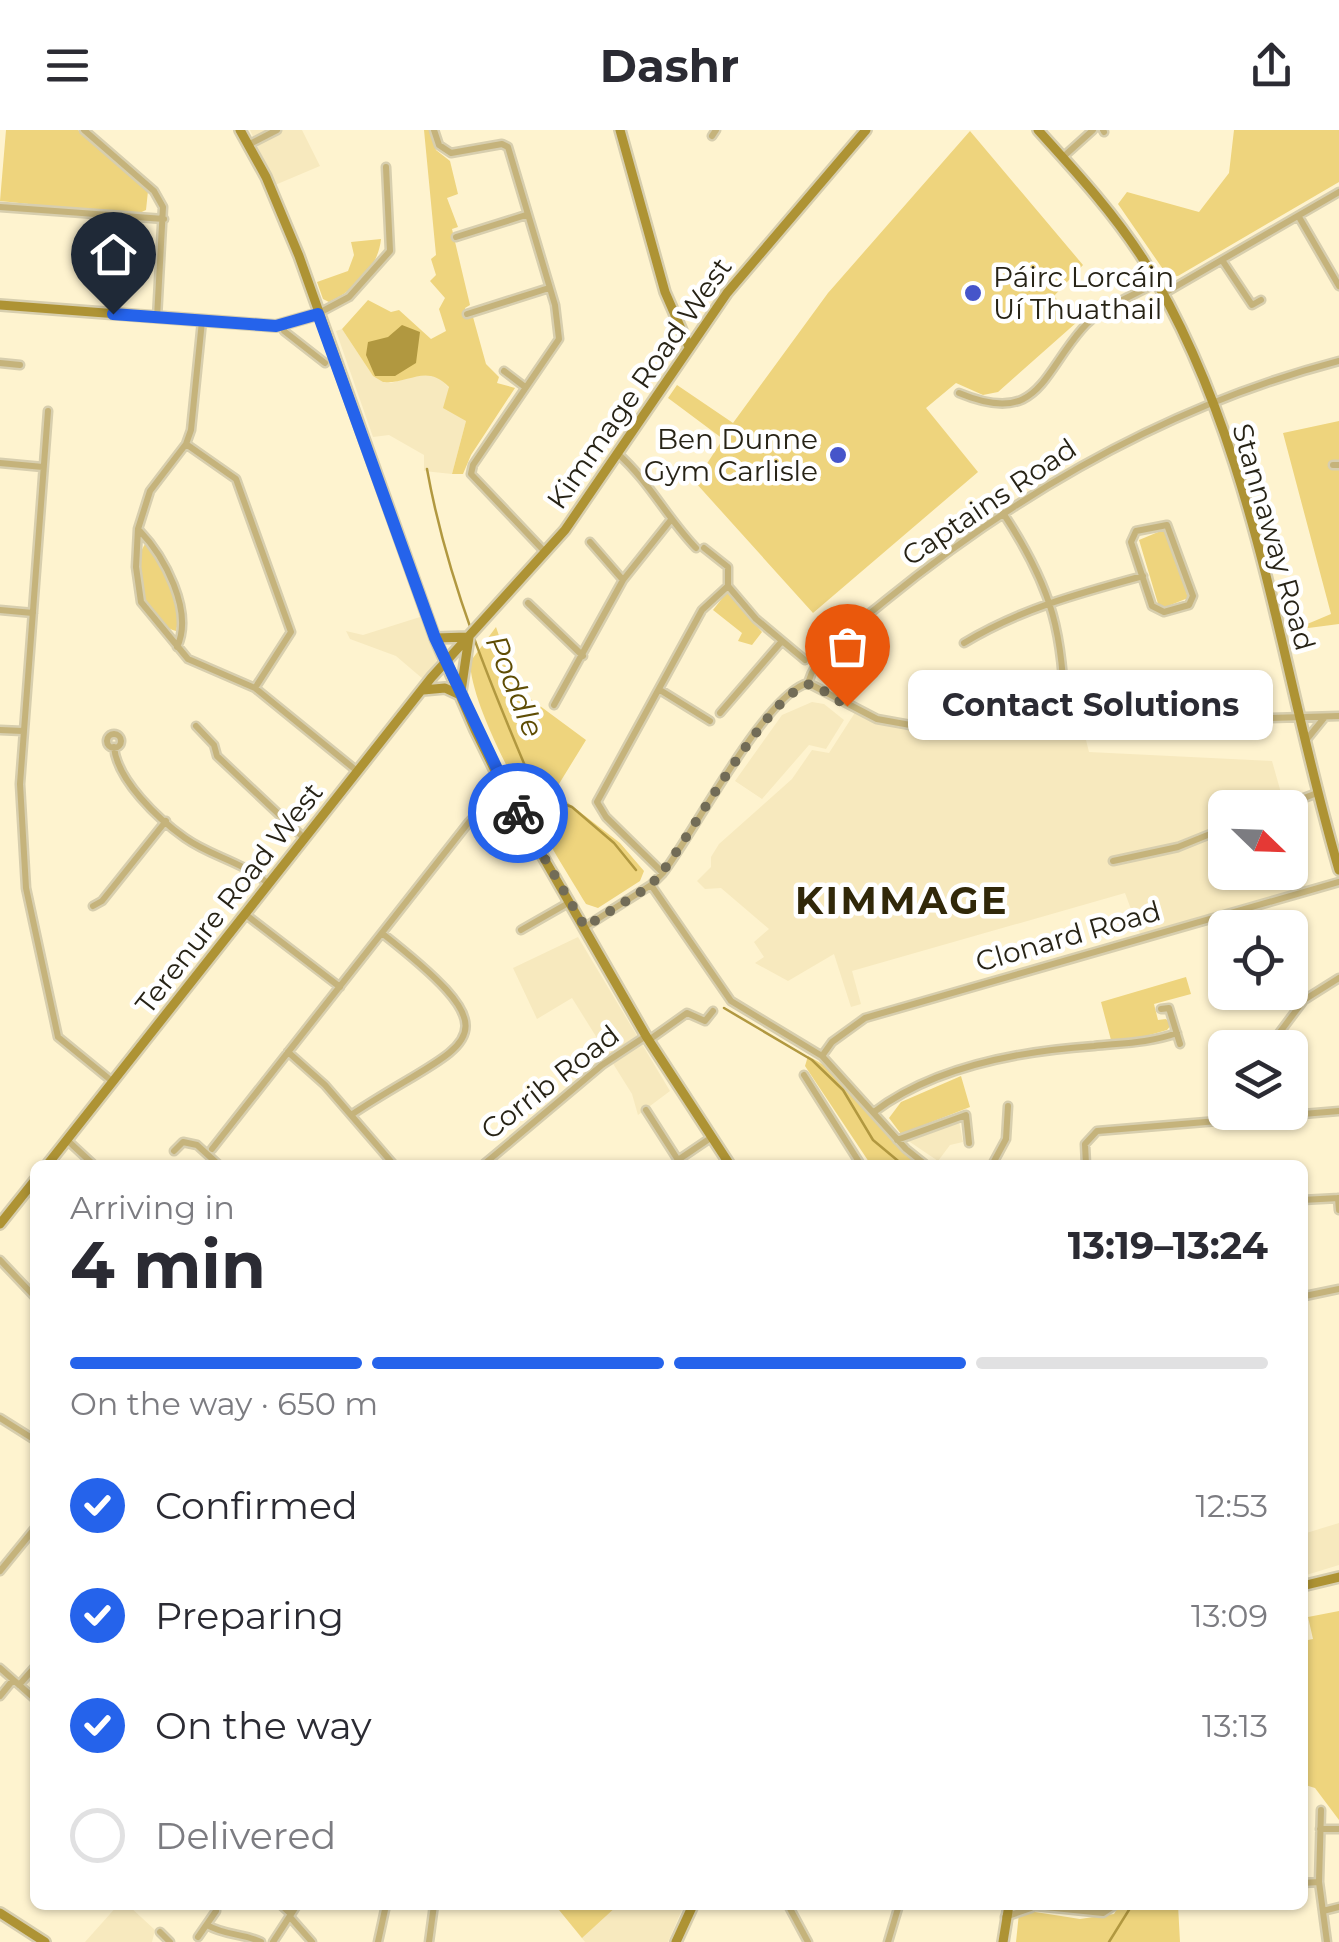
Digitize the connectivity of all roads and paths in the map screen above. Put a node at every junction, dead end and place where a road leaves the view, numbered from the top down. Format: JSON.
{"nodes":[{"id":1,"x":84,"y":130,"type":"edge"},
{"id":2,"x":240,"y":130,"type":"edge"},
{"id":3,"x":277,"y":130,"type":"edge"},
{"id":4,"x":434,"y":130,"type":"edge"},
{"id":5,"x":620,"y":130,"type":"edge"},
{"id":6,"x":866,"y":130,"type":"edge"},
{"id":7,"x":1038,"y":130,"type":"edge"},
{"id":8,"x":1073,"y":130,"type":"edge"},
{"id":9,"x":1093,"y":130,"type":"edge"},
{"id":10,"x":1082,"y":140,"type":"junction"},
{"id":11,"x":248,"y":145,"type":"junction"},
{"id":12,"x":1062,"y":157,"type":"junction"},
{"id":13,"x":386,"y":167,"type":"dead end"},
{"id":14,"x":1339,"y":192,"type":"edge"},
{"id":15,"x":0,"y":207,"type":"edge"},
{"id":16,"x":526,"y":215,"type":"junction"},
{"id":17,"x":1300,"y":217,"type":"junction"},
{"id":18,"x":164,"y":220,"type":"junction"},
{"id":19,"x":456,"y":237,"type":"dead end"},
{"id":20,"x":1222,"y":260,"type":"junction"},
{"id":21,"x":1156,"y":283,"type":"junction"},
{"id":22,"x":1339,"y":286,"type":"edge"},
{"id":23,"x":549,"y":288,"type":"junction"},
{"id":24,"x":1162,"y":295,"type":"junction"},
{"id":25,"x":1261,"y":300,"type":"dead end"},
{"id":26,"x":0,"y":306,"type":"edge"},
{"id":27,"x":318,"y":314,"type":"junction"},
{"id":28,"x":467,"y":314,"type":"dead end"},
{"id":29,"x":157,"y":318,"type":"junction"},
{"id":30,"x":202,"y":321,"type":"junction"},
{"id":31,"x":284,"y":324,"type":"junction"},
{"id":32,"x":689,"y":348,"type":"junction"},
{"id":33,"x":1339,"y":361,"type":"edge"},
{"id":34,"x":325,"y":363,"type":"dead end"},
{"id":35,"x":0,"y":364,"type":"edge"},
{"id":36,"x":20,"y":365,"type":"dead end"},
{"id":37,"x":504,"y":371,"type":"dead end"},
{"id":38,"x":525,"y":387,"type":"junction"},
{"id":39,"x":959,"y":394,"type":"dead end"},
{"id":40,"x":1213,"y":404,"type":"junction"},
{"id":41,"x":48,"y":411,"type":"dead end"},
{"id":42,"x":186,"y":444,"type":"junction"},
{"id":43,"x":616,"y":452,"type":"junction"},
{"id":44,"x":627,"y":462,"type":"junction"},
{"id":45,"x":0,"y":463,"type":"edge"},
{"id":46,"x":44,"y":467,"type":"junction"},
{"id":47,"x":606,"y":470,"type":"junction"},
{"id":48,"x":1003,"y":513,"type":"junction"},
{"id":49,"x":670,"y":521,"type":"junction"},
{"id":50,"x":138,"y":529,"type":"junction"},
{"id":51,"x":590,"y":542,"type":"dead end"},
{"id":52,"x":546,"y":553,"type":"junction"},
{"id":53,"x":1143,"y":576,"type":"junction"},
{"id":54,"x":623,"y":580,"type":"junction"},
{"id":55,"x":728,"y":586,"type":"junction"},
{"id":56,"x":1050,"y":602,"type":"junction"},
{"id":57,"x":528,"y":603,"type":"dead end"},
{"id":58,"x":0,"y":610,"type":"edge"},
{"id":59,"x":33,"y":613,"type":"junction"},
{"id":60,"x":469,"y":636,"type":"junction"},
{"id":61,"x":435,"y":638,"type":"junction"},
{"id":62,"x":782,"y":641,"type":"junction"},
{"id":63,"x":964,"y":643,"type":"dead end"},
{"id":64,"x":177,"y":647,"type":"junction"},
{"id":65,"x":583,"y":656,"type":"junction"},
{"id":66,"x":446,"y":660,"type":"junction"},
{"id":67,"x":805,"y":660,"type":"dead end"},
{"id":68,"x":808,"y":683,"type":"junction"},
{"id":69,"x":255,"y":688,"type":"junction"},
{"id":70,"x":423,"y":690,"type":"junction"},
{"id":71,"x":660,"y":690,"type":"junction"},
{"id":72,"x":462,"y":696,"type":"junction"},
{"id":73,"x":1296,"y":701,"type":"junction"},
{"id":74,"x":554,"y":706,"type":"dead end"},
{"id":75,"x":720,"y":713,"type":"dead end"},
{"id":76,"x":1339,"y":716,"type":"edge"},
{"id":77,"x":1300,"y":718,"type":"junction"},
{"id":78,"x":1326,"y":718,"type":"junction"},
{"id":79,"x":1274,"y":720,"type":"junction"},
{"id":80,"x":710,"y":722,"type":"dead end"},
{"id":81,"x":1064,"y":725,"type":"junction"},
{"id":82,"x":196,"y":726,"type":"dead end"},
{"id":83,"x":0,"y":730,"type":"edge"},
{"id":84,"x":23,"y":731,"type":"junction"},
{"id":85,"x":1307,"y":740,"type":"junction"},
{"id":86,"x":114,"y":747,"type":"dead end"},
{"id":87,"x":357,"y":771,"type":"junction"},
{"id":88,"x":504,"y":788,"type":"junction"},
{"id":89,"x":1319,"y":792,"type":"junction"},
{"id":90,"x":1308,"y":796,"type":"edge"},
{"id":91,"x":166,"y":821,"type":"junction"},
{"id":92,"x":1208,"y":835,"type":"edge"},
{"id":93,"x":304,"y":838,"type":"junction"},
{"id":94,"x":1113,"y":862,"type":"dead end"},
{"id":95,"x":1339,"y":870,"type":"edge"},
{"id":96,"x":662,"y":872,"type":"junction"},
{"id":97,"x":1339,"y":882,"type":"edge"},
{"id":98,"x":269,"y":884,"type":"junction"},
{"id":99,"x":650,"y":886,"type":"junction"},
{"id":100,"x":571,"y":902,"type":"junction"},
{"id":101,"x":93,"y":906,"type":"dead end"},
{"id":102,"x":245,"y":914,"type":"junction"},
{"id":103,"x":585,"y":927,"type":"junction"},
{"id":104,"x":521,"y":930,"type":"dead end"},
{"id":105,"x":383,"y":934,"type":"junction"},
{"id":106,"x":1339,"y":978,"type":"edge"},
{"id":107,"x":340,"y":987,"type":"junction"},
{"id":108,"x":1160,"y":1010,"type":"dead end"},
{"id":109,"x":713,"y":1011,"type":"dead end"},
{"id":110,"x":1282,"y":1030,"type":"edge"},
{"id":111,"x":1177,"y":1032,"type":"junction"},
{"id":112,"x":648,"y":1038,"type":"junction"},
{"id":113,"x":1180,"y":1044,"type":"dead end"},
{"id":114,"x":288,"y":1052,"type":"junction"},
{"id":115,"x":822,"y":1056,"type":"junction"},
{"id":116,"x":804,"y":1074,"type":"dead end"},
{"id":117,"x":113,"y":1082,"type":"junction"},
{"id":118,"x":1008,"y":1106,"type":"dead end"},
{"id":119,"x":646,"y":1110,"type":"dead end"},
{"id":120,"x":1339,"y":1111,"type":"edge"},
{"id":121,"x":874,"y":1112,"type":"junction"},
{"id":122,"x":1308,"y":1113,"type":"edge"},
{"id":123,"x":351,"y":1115,"type":"junction"},
{"id":124,"x":1208,"y":1120,"type":"edge"},
{"id":125,"x":712,"y":1137,"type":"junction"},
{"id":126,"x":67,"y":1140,"type":"junction"},
{"id":127,"x":897,"y":1140,"type":"junction"},
{"id":128,"x":969,"y":1143,"type":"dead end"},
{"id":129,"x":212,"y":1149,"type":"dead end"},
{"id":130,"x":174,"y":1151,"type":"dead end"},
{"id":131,"x":51,"y":1160,"type":"edge"},
{"id":132,"x":89,"y":1160,"type":"edge"},
{"id":133,"x":214,"y":1160,"type":"edge"},
{"id":134,"x":390,"y":1160,"type":"edge"},
{"id":135,"x":489,"y":1160,"type":"edge"},
{"id":136,"x":727,"y":1160,"type":"edge"},
{"id":137,"x":859,"y":1160,"type":"edge"},
{"id":138,"x":920,"y":1160,"type":"edge"},
{"id":139,"x":995,"y":1160,"type":"edge"},
{"id":140,"x":1086,"y":1160,"type":"edge"},
{"id":141,"x":30,"y":1186,"type":"edge"},
{"id":142,"x":1338,"y":1198,"type":"edge"},
{"id":143,"x":1308,"y":1200,"type":"edge"},
{"id":144,"x":1339,"y":1210,"type":"edge"},
{"id":145,"x":0,"y":1224,"type":"edge"},
{"id":146,"x":0,"y":1260,"type":"edge"},
{"id":147,"x":1339,"y":1289,"type":"edge"},
{"id":148,"x":30,"y":1293,"type":"edge"},
{"id":149,"x":1308,"y":1295,"type":"edge"},
{"id":150,"x":0,"y":1418,"type":"edge"},
{"id":151,"x":30,"y":1437,"type":"edge"},
{"id":152,"x":30,"y":1534,"type":"edge"},
{"id":153,"x":0,"y":1570,"type":"edge"},
{"id":154,"x":1339,"y":1576,"type":"edge"},
{"id":155,"x":1308,"y":1584,"type":"edge"},
{"id":156,"x":0,"y":1668,"type":"edge"},
{"id":157,"x":30,"y":1671,"type":"edge"},
{"id":158,"x":16,"y":1682,"type":"junction"},
{"id":159,"x":30,"y":1695,"type":"edge"},
{"id":160,"x":0,"y":1696,"type":"edge"},
{"id":161,"x":1320,"y":1810,"type":"dead end"},
{"id":162,"x":1339,"y":1828,"type":"edge"},
{"id":163,"x":1320,"y":1829,"type":"junction"},
{"id":164,"x":1319,"y":1882,"type":"junction"},
{"id":165,"x":1308,"y":1883,"type":"edge"},
{"id":166,"x":1339,"y":1907,"type":"edge"},
{"id":167,"x":286,"y":1910,"type":"edge"},
{"id":168,"x":294,"y":1910,"type":"edge"},
{"id":169,"x":385,"y":1910,"type":"edge"},
{"id":170,"x":433,"y":1910,"type":"edge"},
{"id":171,"x":692,"y":1910,"type":"edge"},
{"id":172,"x":791,"y":1910,"type":"edge"},
{"id":173,"x":898,"y":1910,"type":"edge"},
{"id":174,"x":1008,"y":1910,"type":"edge"},
{"id":175,"x":1021,"y":1910,"type":"edge"},
{"id":176,"x":1071,"y":1910,"type":"edge"},
{"id":177,"x":1108,"y":1910,"type":"edge"},
{"id":178,"x":216,"y":1911,"type":"dead end"},
{"id":179,"x":1322,"y":1911,"type":"junction"},
{"id":180,"x":0,"y":1913,"type":"edge"},
{"id":181,"x":290,"y":1915,"type":"junction"},
{"id":182,"x":1006,"y":1917,"type":"junction"},
{"id":183,"x":206,"y":1926,"type":"junction"},
{"id":184,"x":160,"y":1932,"type":"dead end"},
{"id":185,"x":198,"y":1937,"type":"dead end"},
{"id":186,"x":807,"y":1941,"type":"edge"},
{"id":187,"x":45,"y":1942,"type":"edge"},
{"id":188,"x":170,"y":1942,"type":"edge"},
{"id":189,"x":261,"y":1942,"type":"edge"},
{"id":190,"x":273,"y":1942,"type":"edge"},
{"id":191,"x":312,"y":1942,"type":"edge"},
{"id":192,"x":378,"y":1942,"type":"edge"},
{"id":193,"x":429,"y":1942,"type":"edge"},
{"id":194,"x":676,"y":1942,"type":"edge"},
{"id":195,"x":888,"y":1942,"type":"edge"},
{"id":196,"x":1003,"y":1942,"type":"edge"},
{"id":197,"x":1327,"y":1942,"type":"edge"}],
"edges":[{"from":1,"to":18,"type":"street"},
{"from":2,"to":11,"type":"main road"},
{"from":3,"to":11,"type":"street"},
{"from":4,"to":16,"type":"street"},
{"from":5,"to":32,"type":"main road"},
{"from":6,"to":32,"type":"main road","name":"Kimmage Road West"},
{"from":7,"to":12,"type":"main road","name":"Stannaway Road"},
{"from":8,"to":10,"type":"street"},
{"from":9,"to":10,"type":"street"},
{"from":10,"to":12,"type":"street"},
{"from":11,"to":27,"type":"main road"},
{"from":12,"to":21,"type":"main road","name":"Stannaway Road"},
{"from":13,"to":27,"type":"street"},
{"from":14,"to":17,"type":"street"},
{"from":15,"to":18,"type":"street"},
{"from":16,"to":19,"type":"street"},
{"from":16,"to":23,"type":"street"},
{"from":17,"to":20,"type":"street"},
{"from":17,"to":22,"type":"street"},
{"from":18,"to":29,"type":"street"},
{"from":20,"to":24,"type":"street"},
{"from":20,"to":25,"type":"street"},
{"from":21,"to":24,"type":"main road","name":"Stannaway Road"},
{"from":21,"to":39,"type":"street"},
{"from":23,"to":28,"type":"street"},
{"from":23,"to":38,"type":"street"},
{"from":24,"to":40,"type":"main road","name":"Stannaway Road"},
{"from":26,"to":29,"type":"main road"},
{"from":27,"to":31,"type":"main road"},
{"from":27,"to":61,"type":"main road"},
{"from":29,"to":30,"type":"main road"},
{"from":30,"to":31,"type":"main road"},
{"from":30,"to":42,"type":"street"},
{"from":31,"to":34,"type":"street"},
{"from":32,"to":43,"type":"main road","name":"Kimmage Road West"},
{"from":33,"to":40,"type":"street","name":"Captains Road"},
{"from":35,"to":36,"type":"street"},
{"from":37,"to":38,"type":"street"},
{"from":38,"to":52,"type":"street"},
{"from":40,"to":48,"type":"street","name":"Captains Road"},
{"from":40,"to":73,"type":"main road","name":"Stannaway Road"},
{"from":41,"to":46,"type":"street"},
{"from":42,"to":50,"type":"street"},
{"from":42,"to":69,"type":"street"},
{"from":43,"to":44,"type":"street"},
{"from":43,"to":47,"type":"main road","name":"Kimmage Road West"},
{"from":44,"to":47,"type":"street"},
{"from":44,"to":49,"type":"street"},
{"from":45,"to":46,"type":"street"},
{"from":46,"to":59,"type":"street"},
{"from":47,"to":52,"type":"main road","name":"Kimmage Road West"},
{"from":48,"to":56,"type":"street"},
{"from":48,"to":68,"type":"street","name":"Captains Road"},
{"from":49,"to":54,"type":"street"},
{"from":49,"to":55,"type":"street"},
{"from":50,"to":64,"type":"street"},
{"from":50,"to":64,"type":"street"},
{"from":51,"to":54,"type":"street"},
{"from":52,"to":60,"type":"main road","name":"Kimmage Road West"},
{"from":53,"to":53,"type":"street"},
{"from":53,"to":56,"type":"street"},
{"from":54,"to":65,"type":"street"},
{"from":55,"to":62,"type":"street"},
{"from":55,"to":71,"type":"street"},
{"from":56,"to":63,"type":"street"},
{"from":56,"to":81,"type":"street"},
{"from":57,"to":65,"type":"street"},
{"from":58,"to":59,"type":"street"},
{"from":59,"to":84,"type":"street"},
{"from":60,"to":61,"type":"main road"},
{"from":60,"to":66,"type":"main road","name":"Kimmage Road West"},
{"from":60,"to":72,"type":"main road"},
{"from":61,"to":66,"type":"main road"},
{"from":62,"to":67,"type":"street"},
{"from":62,"to":75,"type":"street"},
{"from":64,"to":69,"type":"street"},
{"from":65,"to":74,"type":"street"},
{"from":66,"to":70,"type":"main road","name":"Terenure Road West"},
{"from":66,"to":72,"type":"main road"},
{"from":68,"to":81,"type":"street"},
{"from":68,"to":96,"type":"street","name":"Captains Road"},
{"from":69,"to":87,"type":"street"},
{"from":70,"to":72,"type":"main road"},
{"from":70,"to":87,"type":"main road","name":"Terenure Road West"},
{"from":71,"to":80,"type":"street"},
{"from":71,"to":96,"type":"street"},
{"from":72,"to":88,"type":"main road"},
{"from":73,"to":77,"type":"main road","name":"Stannaway Road"},
{"from":73,"to":79,"type":"street"},
{"from":76,"to":78,"type":"street"},
{"from":77,"to":78,"type":"street"},
{"from":77,"to":79,"type":"street"},
{"from":77,"to":85,"type":"main road","name":"Stannaway Road"},
{"from":78,"to":85,"type":"street"},
{"from":79,"to":81,"type":"street"},
{"from":82,"to":93,"type":"street"},
{"from":83,"to":84,"type":"street"},
{"from":84,"to":117,"type":"street"},
{"from":85,"to":89,"type":"main road","name":"Stannaway Road"},
{"from":86,"to":91,"type":"street"},
{"from":87,"to":93,"type":"main road","name":"Terenure Road West"},
{"from":88,"to":100,"type":"main road"},
{"from":88,"to":105,"type":"street"},
{"from":89,"to":90,"type":"street"},
{"from":89,"to":95,"type":"main road","name":"Stannaway Road"},
{"from":91,"to":98,"type":"street"},
{"from":91,"to":101,"type":"street"},
{"from":92,"to":94,"type":"street"},
{"from":93,"to":98,"type":"main road","name":"Terenure Road West"},
{"from":96,"to":99,"type":"street","name":"Captains Road"},
{"from":97,"to":115,"type":"street","name":"Clonard Road"},
{"from":98,"to":102,"type":"main road","name":"Terenure Road West"},
{"from":99,"to":103,"type":"street","name":"Captains Road"},
{"from":99,"to":115,"type":"street"},
{"from":100,"to":103,"type":"main road"},
{"from":100,"to":104,"type":"street"},
{"from":102,"to":107,"type":"street"},
{"from":102,"to":117,"type":"main road","name":"Terenure Road West"},
{"from":103,"to":112,"type":"main road"},
{"from":105,"to":107,"type":"street"},
{"from":105,"to":123,"type":"street"},
{"from":106,"to":110,"type":"street"},
{"from":107,"to":114,"type":"street"},
{"from":108,"to":111,"type":"street"},
{"from":109,"to":112,"type":"street","name":"Corrib Road"},
{"from":111,"to":113,"type":"street"},
{"from":111,"to":121,"type":"street"},
{"from":112,"to":125,"type":"main road"},
{"from":112,"to":135,"type":"street","name":"Corrib Road"},
{"from":114,"to":123,"type":"street"},
{"from":114,"to":129,"type":"street"},
{"from":115,"to":121,"type":"street"},
{"from":116,"to":137,"type":"street"},
{"from":117,"to":126,"type":"main road","name":"Terenure Road West"},
{"from":118,"to":139,"type":"street"},
{"from":119,"to":125,"type":"street"},
{"from":120,"to":122,"type":"street"},
{"from":121,"to":127,"type":"street"},
{"from":123,"to":134,"type":"street"},
{"from":124,"to":140,"type":"street"},
{"from":125,"to":136,"type":"main road"},
{"from":126,"to":131,"type":"main road","name":"Terenure Road West"},
{"from":126,"to":132,"type":"street"},
{"from":127,"to":128,"type":"street"},
{"from":127,"to":138,"type":"street"},
{"from":130,"to":133,"type":"street"},
{"from":141,"to":145,"type":"main road"},
{"from":142,"to":143,"type":"street"},
{"from":142,"to":144,"type":"street"},
{"from":146,"to":148,"type":"street"},
{"from":147,"to":149,"type":"street"},
{"from":150,"to":151,"type":"street"},
{"from":152,"to":153,"type":"street"},
{"from":154,"to":155,"type":"main road"},
{"from":156,"to":158,"type":"street"},
{"from":157,"to":158,"type":"street"},
{"from":158,"to":159,"type":"street"},
{"from":158,"to":160,"type":"street"},
{"from":161,"to":163,"type":"street"},
{"from":162,"to":163,"type":"street"},
{"from":163,"to":164,"type":"street"},
{"from":164,"to":165,"type":"street"},
{"from":164,"to":179,"type":"street"},
{"from":166,"to":179,"type":"street"},
{"from":167,"to":181,"type":"street"},
{"from":168,"to":181,"type":"street"},
{"from":169,"to":192,"type":"street"},
{"from":170,"to":193,"type":"street"},
{"from":171,"to":194,"type":"main road"},
{"from":172,"to":186,"type":"street"},
{"from":173,"to":195,"type":"street"},
{"from":174,"to":182,"type":"main road"},
{"from":175,"to":182,"type":"street"},
{"from":176,"to":177,"type":"street"},
{"from":178,"to":183,"type":"street"},
{"from":179,"to":197,"type":"street"},
{"from":180,"to":187,"type":"main road"},
{"from":181,"to":190,"type":"street"},
{"from":181,"to":191,"type":"street"},
{"from":182,"to":196,"type":"main road"},
{"from":183,"to":185,"type":"street"},
{"from":183,"to":189,"type":"street"},
{"from":184,"to":188,"type":"street"}]}
